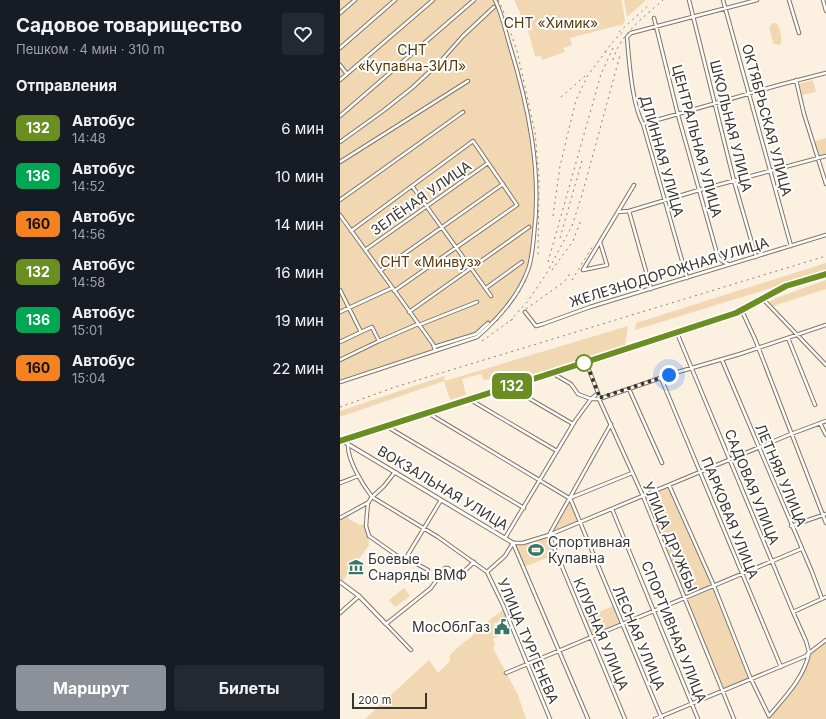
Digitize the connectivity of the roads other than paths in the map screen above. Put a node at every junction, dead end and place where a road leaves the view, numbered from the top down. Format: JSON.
{"nodes":[{"id":1,"x":355,"y":0,"type":"edge"},
{"id":2,"x":395,"y":0,"type":"edge"},
{"id":3,"x":433,"y":0,"type":"edge"},
{"id":4,"x":474,"y":0,"type":"edge"},
{"id":5,"x":495,"y":0,"type":"edge"},
{"id":6,"x":689,"y":0,"type":"edge"},
{"id":7,"x":724,"y":0,"type":"edge"},
{"id":8,"x":757,"y":0,"type":"edge"},
{"id":9,"x":790,"y":0,"type":"edge"},
{"id":10,"x":823,"y":0,"type":"edge"},
{"id":11,"x":494,"y":7,"type":"dead end"},
{"id":12,"x":726,"y":8,"type":"junction"},
{"id":13,"x":826,"y":11,"type":"edge"},
{"id":14,"x":340,"y":13,"type":"edge"},
{"id":15,"x":692,"y":17,"type":"junction"},
{"id":16,"x":654,"y":18,"type":"dead end"},
{"id":17,"x":656,"y":27,"type":"junction"},
{"id":18,"x":799,"y":33,"type":"dead end"},
{"id":19,"x":340,"y":48,"type":"edge"},
{"id":20,"x":340,"y":65,"type":"edge"},
{"id":21,"x":826,"y":73,"type":"edge"},
{"id":22,"x":347,"y":74,"type":"junction"},
{"id":23,"x":340,"y":80,"type":"edge"},
{"id":24,"x":796,"y":80,"type":"junction"},
{"id":25,"x":468,"y":81,"type":"dead end"},
{"id":26,"x":750,"y":93,"type":"junction"},
{"id":27,"x":715,"y":104,"type":"junction"},
{"id":28,"x":463,"y":112,"type":"dead end"},
{"id":29,"x":678,"y":115,"type":"junction"},
{"id":30,"x":340,"y":116,"type":"edge"},
{"id":31,"x":643,"y":124,"type":"junction"},
{"id":32,"x":340,"y":142,"type":"edge"},
{"id":33,"x":826,"y":156,"type":"edge"},
{"id":34,"x":817,"y":159,"type":"junction"},
{"id":35,"x":340,"y":162,"type":"edge"},
{"id":36,"x":488,"y":163,"type":"junction"},
{"id":37,"x":770,"y":171,"type":"junction"},
{"id":38,"x":734,"y":181,"type":"junction"},
{"id":39,"x":503,"y":184,"type":"junction"},
{"id":40,"x":826,"y":184,"type":"edge"},
{"id":41,"x":634,"y":185,"type":"dead end"},
{"id":42,"x":412,"y":186,"type":"junction"},
{"id":43,"x":699,"y":190,"type":"junction"},
{"id":44,"x":340,"y":200,"type":"edge"},
{"id":45,"x":664,"y":200,"type":"junction"},
{"id":46,"x":427,"y":206,"type":"junction"},
{"id":47,"x":629,"y":211,"type":"junction"},
{"id":48,"x":618,"y":212,"type":"junction"},
{"id":49,"x":340,"y":215,"type":"edge"},
{"id":50,"x":442,"y":227,"type":"junction"},
{"id":51,"x":529,"y":227,"type":"dead end"},
{"id":52,"x":351,"y":231,"type":"junction"},
{"id":53,"x":826,"y":235,"type":"edge"},
{"id":54,"x":600,"y":242,"type":"junction"},
{"id":55,"x":791,"y":246,"type":"junction"},
{"id":56,"x":456,"y":247,"type":"junction"},
{"id":57,"x":365,"y":250,"type":"junction"},
{"id":58,"x":756,"y":257,"type":"junction"},
{"id":59,"x":522,"y":262,"type":"dead end"},
{"id":60,"x":728,"y":264,"type":"junction"},
{"id":61,"x":471,"y":268,"type":"junction"},
{"id":62,"x":380,"y":271,"type":"junction"},
{"id":63,"x":826,"y":274,"type":"edge"},
{"id":64,"x":687,"y":278,"type":"junction"},
{"id":65,"x":392,"y":288,"type":"junction"},
{"id":66,"x":486,"y":288,"type":"junction"},
{"id":67,"x":651,"y":289,"type":"junction"},
{"id":68,"x":340,"y":290,"type":"edge"},
{"id":69,"x":394,"y":292,"type":"junction"},
{"id":70,"x":491,"y":296,"type":"dead end"},
{"id":71,"x":763,"y":299,"type":"junction"},
{"id":72,"x":477,"y":302,"type":"dead end"},
{"id":73,"x":349,"y":308,"type":"junction"},
{"id":74,"x":742,"y":310,"type":"junction"},
{"id":75,"x":340,"y":312,"type":"edge"},
{"id":76,"x":409,"y":312,"type":"junction"},
{"id":77,"x":526,"y":312,"type":"dead end"},
{"id":78,"x":488,"y":323,"type":"dead end"},
{"id":79,"x":418,"y":324,"type":"junction"},
{"id":80,"x":826,"y":325,"type":"edge"},
{"id":81,"x":361,"y":332,"type":"junction"},
{"id":82,"x":677,"y":333,"type":"junction"},
{"id":83,"x":798,"y":334,"type":"junction"},
{"id":84,"x":788,"y":338,"type":"junction"},
{"id":85,"x":340,"y":342,"type":"edge"},
{"id":86,"x":379,"y":342,"type":"junction"},
{"id":87,"x":758,"y":348,"type":"junction"},
{"id":88,"x":434,"y":349,"type":"junction"},
{"id":89,"x":340,"y":360,"type":"edge"},
{"id":90,"x":722,"y":360,"type":"junction"},
{"id":91,"x":586,"y":362,"type":"junction"},
{"id":92,"x":826,"y":365,"type":"edge"},
{"id":93,"x":691,"y":368,"type":"junction"},
{"id":94,"x":552,"y":373,"type":"junction"},
{"id":95,"x":661,"y":378,"type":"junction"},
{"id":96,"x":340,"y":382,"type":"edge"},
{"id":97,"x":512,"y":386,"type":"junction"},
{"id":98,"x":629,"y":389,"type":"junction"},
{"id":99,"x":598,"y":393,"type":"junction"},
{"id":100,"x":471,"y":398,"type":"junction"},
{"id":101,"x":599,"y":398,"type":"junction"},
{"id":102,"x":591,"y":399,"type":"junction"},
{"id":103,"x":814,"y":405,"type":"dead end"},
{"id":104,"x":428,"y":412,"type":"junction"},
{"id":105,"x":826,"y":421,"type":"edge"},
{"id":106,"x":820,"y":423,"type":"junction"},
{"id":107,"x":573,"y":424,"type":"junction"},
{"id":108,"x":611,"y":424,"type":"junction"},
{"id":109,"x":388,"y":426,"type":"junction"},
{"id":110,"x":791,"y":434,"type":"junction"},
{"id":111,"x":826,"y":435,"type":"edge"},
{"id":112,"x":341,"y":440,"type":"edge"},
{"id":113,"x":348,"y":444,"type":"junction"},
{"id":114,"x":759,"y":447,"type":"junction"},
{"id":115,"x":557,"y":451,"type":"junction"},
{"id":116,"x":730,"y":460,"type":"junction"},
{"id":117,"x":662,"y":463,"type":"dead end"},
{"id":118,"x":395,"y":472,"type":"junction"},
{"id":119,"x":700,"y":472,"type":"junction"},
{"id":120,"x":632,"y":473,"type":"junction"},
{"id":121,"x":358,"y":476,"type":"junction"},
{"id":122,"x":540,"y":480,"type":"junction"},
{"id":123,"x":340,"y":483,"type":"edge"},
{"id":124,"x":670,"y":485,"type":"junction"},
{"id":125,"x":643,"y":496,"type":"junction"},
{"id":126,"x":372,"y":497,"type":"junction"},
{"id":127,"x":569,"y":498,"type":"junction"},
{"id":128,"x":442,"y":499,"type":"junction"},
{"id":129,"x":368,"y":503,"type":"junction"},
{"id":130,"x":524,"y":508,"type":"junction"},
{"id":131,"x":612,"y":509,"type":"junction"},
{"id":132,"x":824,"y":514,"type":"edge"},
{"id":133,"x":340,"y":518,"type":"edge"},
{"id":134,"x":580,"y":522,"type":"junction"},
{"id":135,"x":826,"y":523,"type":"edge"},
{"id":136,"x":791,"y":526,"type":"junction"},
{"id":137,"x":424,"y":528,"type":"junction"},
{"id":138,"x":549,"y":535,"type":"junction"},
{"id":139,"x":505,"y":538,"type":"junction"},
{"id":140,"x":513,"y":543,"type":"junction"},
{"id":141,"x":801,"y":549,"type":"junction"},
{"id":142,"x":406,"y":558,"type":"junction"},
{"id":143,"x":772,"y":561,"type":"junction"},
{"id":144,"x":474,"y":562,"type":"junction"},
{"id":145,"x":428,"y":570,"type":"dead end"},
{"id":146,"x":487,"y":572,"type":"junction"},
{"id":147,"x":742,"y":574,"type":"junction"},
{"id":148,"x":340,"y":582,"type":"edge"},
{"id":149,"x":714,"y":586,"type":"junction"},
{"id":150,"x":358,"y":596,"type":"junction"},
{"id":151,"x":826,"y":597,"type":"edge"},
{"id":152,"x":684,"y":598,"type":"junction"},
{"id":153,"x":822,"y":599,"type":"junction"},
{"id":154,"x":654,"y":611,"type":"junction"},
{"id":155,"x":792,"y":612,"type":"junction"},
{"id":156,"x":340,"y":613,"type":"edge"},
{"id":157,"x":386,"y":624,"type":"junction"},
{"id":158,"x":623,"y":624,"type":"junction"},
{"id":159,"x":591,"y":637,"type":"junction"},
{"id":160,"x":826,"y":640,"type":"edge"},
{"id":161,"x":411,"y":650,"type":"dead end"},
{"id":162,"x":559,"y":651,"type":"junction"},
{"id":163,"x":809,"y":653,"type":"junction"},
{"id":164,"x":528,"y":664,"type":"junction"},
{"id":165,"x":781,"y":667,"type":"junction"},
{"id":166,"x":506,"y":673,"type":"dead end"},
{"id":167,"x":751,"y":679,"type":"junction"},
{"id":168,"x":723,"y":691,"type":"junction"},
{"id":169,"x":692,"y":703,"type":"junction"},
{"id":170,"x":661,"y":718,"type":"edge"},
{"id":171,"x":550,"y":719,"type":"edge"},
{"id":172,"x":588,"y":719,"type":"edge"},
{"id":173,"x":626,"y":719,"type":"edge"},
{"id":174,"x":655,"y":719,"type":"edge"},
{"id":175,"x":698,"y":719,"type":"edge"},
{"id":176,"x":734,"y":719,"type":"edge"}],
"edges":[{"from":1,"to":14,"type":"street"},
{"from":2,"to":19,"type":"street"},
{"from":3,"to":22,"type":"street"},
{"from":4,"to":30,"type":"street"},
{"from":5,"to":88,"type":"street"},
{"from":6,"to":15,"type":"street","name":"ШКОЛЬНАЯ УЛИЦА"},
{"from":7,"to":12,"type":"street","name":"ОКТЯБРЬСКАЯ УЛИЦА"},
{"from":8,"to":12,"type":"street"},
{"from":9,"to":18,"type":"street"},
{"from":10,"to":13,"type":"street"},
{"from":11,"to":32,"type":"street"},
{"from":12,"to":15,"type":"street"},
{"from":12,"to":26,"type":"street","name":"ОКТЯБРЬСКАЯ УЛИЦА"},
{"from":15,"to":17,"type":"street"},
{"from":15,"to":27,"type":"street","name":"ШКОЛЬНАЯ УЛИЦА"},
{"from":16,"to":17,"type":"street","name":"ЦЕНТРАЛЬНАЯ УЛИЦА"},
{"from":17,"to":29,"type":"street","name":"ЦЕНТРАЛЬНАЯ УЛИЦА"},
{"from":17,"to":31,"type":"street","name":"ДЛИННАЯ УЛИЦА"},
{"from":20,"to":22,"type":"street"},
{"from":21,"to":24,"type":"street"},
{"from":22,"to":23,"type":"street"},
{"from":24,"to":26,"type":"street"},
{"from":24,"to":34,"type":"street"},
{"from":25,"to":35,"type":"street"},
{"from":26,"to":27,"type":"street"},
{"from":26,"to":37,"type":"street","name":"ОКТЯБРЬСКАЯ УЛИЦА"},
{"from":27,"to":29,"type":"street"},
{"from":27,"to":38,"type":"street","name":"ШКОЛЬНАЯ УЛИЦА"},
{"from":28,"to":44,"type":"street"},
{"from":29,"to":31,"type":"street"},
{"from":29,"to":43,"type":"street","name":"ЦЕНТРАЛЬНАЯ УЛИЦА"},
{"from":31,"to":45,"type":"street","name":"ДЛИННАЯ УЛИЦА"},
{"from":33,"to":34,"type":"street"},
{"from":34,"to":37,"type":"street"},
{"from":34,"to":40,"type":"street"},
{"from":36,"to":39,"type":"street"},
{"from":36,"to":42,"type":"street"},
{"from":36,"to":46,"type":"street","name":"ЗЕЛЁНАЯ УЛИЦА"},
{"from":37,"to":38,"type":"street"},
{"from":37,"to":55,"type":"street","name":"ОКТЯБРЬСКАЯ УЛИЦА"},
{"from":38,"to":43,"type":"street"},
{"from":38,"to":58,"type":"street","name":"ШКОЛЬНАЯ УЛИЦА"},
{"from":39,"to":50,"type":"street"},
{"from":39,"to":56,"type":"street"},
{"from":41,"to":48,"type":"street"},
{"from":42,"to":46,"type":"street"},
{"from":42,"to":52,"type":"street"},
{"from":43,"to":45,"type":"street"},
{"from":43,"to":60,"type":"street","name":"ЦЕНТРАЛЬНАЯ УЛИЦА"},
{"from":45,"to":47,"type":"street"},
{"from":45,"to":64,"type":"street","name":"ДЛИННАЯ УЛИЦА"},
{"from":46,"to":50,"type":"street"},
{"from":46,"to":57,"type":"street","name":"ЗЕЛЁНАЯ УЛИЦА"},
{"from":47,"to":48,"type":"street"},
{"from":47,"to":67,"type":"street"},
{"from":48,"to":54,"type":"street"},
{"from":49,"to":52,"type":"street"},
{"from":50,"to":56,"type":"street"},
{"from":50,"to":62,"type":"street"},
{"from":51,"to":61,"type":"street"},
{"from":52,"to":57,"type":"street"},
{"from":53,"to":55,"type":"street","name":"ЖЕЛЕЗНОДОРОЖНАЯ УЛИЦА"},
{"from":54,"to":54,"type":"street"},
{"from":55,"to":58,"type":"street","name":"ЖЕЛЕЗНОДОРОЖНАЯ УЛИЦА"},
{"from":56,"to":61,"type":"street"},
{"from":56,"to":69,"type":"street"},
{"from":57,"to":62,"type":"street"},
{"from":58,"to":60,"type":"street","name":"ЖЕЛЕЗНОДОРОЖНАЯ УЛИЦА"},
{"from":59,"to":66,"type":"street"},
{"from":60,"to":64,"type":"street","name":"ЖЕЛЕЗНОДОРОЖНАЯ УЛИЦА"},
{"from":61,"to":66,"type":"street"},
{"from":61,"to":76,"type":"street"},
{"from":62,"to":65,"type":"street"},
{"from":63,"to":71,"type":"main road"},
{"from":64,"to":67,"type":"street","name":"ЖЕЛЕЗНОДОРОЖНАЯ УЛИЦА"},
{"from":65,"to":69,"type":"street"},
{"from":65,"to":73,"type":"street"},
{"from":66,"to":70,"type":"street"},
{"from":67,"to":77,"type":"street","name":"ЖЕЛЕЗНОДОРОЖНАЯ УЛИЦА"},
{"from":68,"to":73,"type":"street"},
{"from":69,"to":76,"type":"street"},
{"from":71,"to":74,"type":"main road"},
{"from":71,"to":83,"type":"street"},
{"from":72,"to":79,"type":"street"},
{"from":73,"to":75,"type":"street"},
{"from":73,"to":81,"type":"street"},
{"from":74,"to":82,"type":"main road"},
{"from":74,"to":87,"type":"street"},
{"from":76,"to":79,"type":"street"},
{"from":78,"to":88,"type":"street"},
{"from":79,"to":86,"type":"street"},
{"from":79,"to":88,"type":"street"},
{"from":80,"to":83,"type":"street"},
{"from":81,"to":85,"type":"street"},
{"from":81,"to":86,"type":"street"},
{"from":82,"to":91,"type":"main road"},
{"from":82,"to":93,"type":"street","name":"САДОВАЯ УЛИЦА"},
{"from":83,"to":84,"type":"street"},
{"from":83,"to":92,"type":"street"},
{"from":84,"to":87,"type":"street"},
{"from":84,"to":103,"type":"street"},
{"from":86,"to":89,"type":"street"},
{"from":87,"to":90,"type":"street"},
{"from":87,"to":110,"type":"street"},
{"from":88,"to":96,"type":"street"},
{"from":90,"to":93,"type":"street"},
{"from":90,"to":114,"type":"street","name":"ЛЕТНЯЯ УЛИЦА"},
{"from":91,"to":94,"type":"main road"},
{"from":91,"to":99,"type":"street","name":"УЛИЦА ДРУЖБЫ"},
{"from":93,"to":95,"type":"street"},
{"from":93,"to":116,"type":"street","name":"САДОВАЯ УЛИЦА"},
{"from":94,"to":97,"type":"main road"},
{"from":94,"to":102,"type":"street"},
{"from":95,"to":98,"type":"street"},
{"from":95,"to":119,"type":"street","name":"ПАРКОВАЯ УЛИЦА"},
{"from":97,"to":100,"type":"main road"},
{"from":97,"to":107,"type":"street"},
{"from":98,"to":101,"type":"street"},
{"from":98,"to":117,"type":"street"},
{"from":99,"to":101,"type":"street","name":"УЛИЦА ДРУЖБЫ"},
{"from":99,"to":102,"type":"street"},
{"from":100,"to":104,"type":"main road"},
{"from":100,"to":115,"type":"street"},
{"from":101,"to":102,"type":"street"},
{"from":101,"to":108,"type":"street","name":"УЛИЦА ДРУЖБЫ"},
{"from":102,"to":107,"type":"street"},
{"from":104,"to":109,"type":"main road"},
{"from":104,"to":122,"type":"street"},
{"from":105,"to":106,"type":"street"},
{"from":106,"to":110,"type":"street"},
{"from":106,"to":111,"type":"street"},
{"from":107,"to":115,"type":"street"},
{"from":108,"to":120,"type":"street","name":"УЛИЦА ДРУЖБЫ"},
{"from":108,"to":127,"type":"street"},
{"from":109,"to":112,"type":"main road"},
{"from":109,"to":130,"type":"street"},
{"from":110,"to":114,"type":"street"},
{"from":110,"to":132,"type":"street"},
{"from":112,"to":113,"type":"street","name":"ВОКЗАЛЬНАЯ УЛИЦА"},
{"from":113,"to":118,"type":"street","name":"ВОКЗАЛЬНАЯ УЛИЦА"},
{"from":113,"to":121,"type":"street"},
{"from":114,"to":116,"type":"street"},
{"from":114,"to":136,"type":"street","name":"ЛЕТНЯЯ УЛИЦА"},
{"from":115,"to":122,"type":"street"},
{"from":116,"to":119,"type":"street"},
{"from":116,"to":143,"type":"street","name":"САДОВАЯ УЛИЦА"},
{"from":118,"to":126,"type":"street"},
{"from":118,"to":128,"type":"street","name":"ВОКЗАЛЬНАЯ УЛИЦА"},
{"from":119,"to":124,"type":"street"},
{"from":119,"to":147,"type":"street","name":"ПАРКОВАЯ УЛИЦА"},
{"from":120,"to":125,"type":"street","name":"УЛИЦА ДРУЖБЫ"},
{"from":120,"to":127,"type":"street"},
{"from":121,"to":123,"type":"street"},
{"from":121,"to":126,"type":"street"},
{"from":122,"to":127,"type":"street"},
{"from":122,"to":130,"type":"street"},
{"from":124,"to":125,"type":"street"},
{"from":124,"to":149,"type":"street"},
{"from":125,"to":131,"type":"street"},
{"from":125,"to":152,"type":"street","name":"УЛИЦА ДРУЖБЫ"},
{"from":126,"to":129,"type":"street"},
{"from":126,"to":137,"type":"street"},
{"from":127,"to":134,"type":"street","name":"ЛЕСНАЯ УЛИЦА"},
{"from":127,"to":138,"type":"street"},
{"from":128,"to":137,"type":"street"},
{"from":128,"to":139,"type":"street","name":"ВОКЗАЛЬНАЯ УЛИЦА"},
{"from":129,"to":133,"type":"street"},
{"from":129,"to":142,"type":"street"},
{"from":130,"to":139,"type":"street"},
{"from":131,"to":134,"type":"street"},
{"from":131,"to":154,"type":"street","name":"СПОРТИВНАЯ УЛИЦА"},
{"from":132,"to":135,"type":"street"},
{"from":132,"to":136,"type":"street"},
{"from":134,"to":138,"type":"street"},
{"from":134,"to":158,"type":"street","name":"ЛЕСНАЯ УЛИЦА"},
{"from":136,"to":141,"type":"street","name":"ЛЕТНЯЯ УЛИЦА"},
{"from":137,"to":142,"type":"street"},
{"from":137,"to":144,"type":"street"},
{"from":138,"to":140,"type":"street"},
{"from":138,"to":159,"type":"street","name":"КЛУБНАЯ УЛИЦА"},
{"from":139,"to":140,"type":"street","name":"ВОКЗАЛЬНАЯ УЛИЦА"},
{"from":140,"to":146,"type":"street"},
{"from":140,"to":162,"type":"street"},
{"from":141,"to":143,"type":"street"},
{"from":141,"to":153,"type":"street","name":"ЛЕТНЯЯ УЛИЦА"},
{"from":142,"to":145,"type":"street"},
{"from":143,"to":147,"type":"street"},
{"from":143,"to":155,"type":"street","name":"САДОВАЯ УЛИЦА"},
{"from":144,"to":146,"type":"street"},
{"from":144,"to":157,"type":"street"},
{"from":146,"to":164,"type":"street","name":"УЛИЦА ТУРГЕНЕВА"},
{"from":147,"to":149,"type":"street"},
{"from":147,"to":165,"type":"street","name":"ПАРКОВАЯ УЛИЦА"},
{"from":148,"to":150,"type":"street"},
{"from":149,"to":152,"type":"street"},
{"from":149,"to":167,"type":"street"},
{"from":150,"to":156,"type":"street"},
{"from":150,"to":157,"type":"street"},
{"from":151,"to":153,"type":"street"},
{"from":152,"to":154,"type":"street"},
{"from":152,"to":168,"type":"street","name":"УЛИЦА ДРУЖБЫ"},
{"from":153,"to":155,"type":"street"},
{"from":154,"to":158,"type":"street"},
{"from":154,"to":169,"type":"street","name":"СПОРТИВНАЯ УЛИЦА"},
{"from":155,"to":163,"type":"street","name":"САДОВАЯ УЛИЦА"},
{"from":157,"to":161,"type":"street"},
{"from":158,"to":159,"type":"street"},
{"from":158,"to":170,"type":"street","name":"ЛЕСНАЯ УЛИЦА"},
{"from":159,"to":162,"type":"street"},
{"from":159,"to":173,"type":"street","name":"КЛУБНАЯ УЛИЦА"},
{"from":160,"to":163,"type":"street"},
{"from":162,"to":164,"type":"street"},
{"from":162,"to":172,"type":"street"},
{"from":163,"to":165,"type":"street"},
{"from":163,"to":167,"type":"street"},
{"from":164,"to":166,"type":"street"},
{"from":164,"to":171,"type":"street","name":"УЛИЦА ТУРГЕНЕВА"},
{"from":165,"to":167,"type":"street"},
{"from":167,"to":168,"type":"street"},
{"from":168,"to":169,"type":"street"},
{"from":168,"to":176,"type":"street","name":"УЛИЦА ДРУЖБЫ"},
{"from":169,"to":170,"type":"street"},
{"from":169,"to":175,"type":"street","name":"СПОРТИВНАЯ УЛИЦА"},
{"from":170,"to":174,"type":"street"}]}
